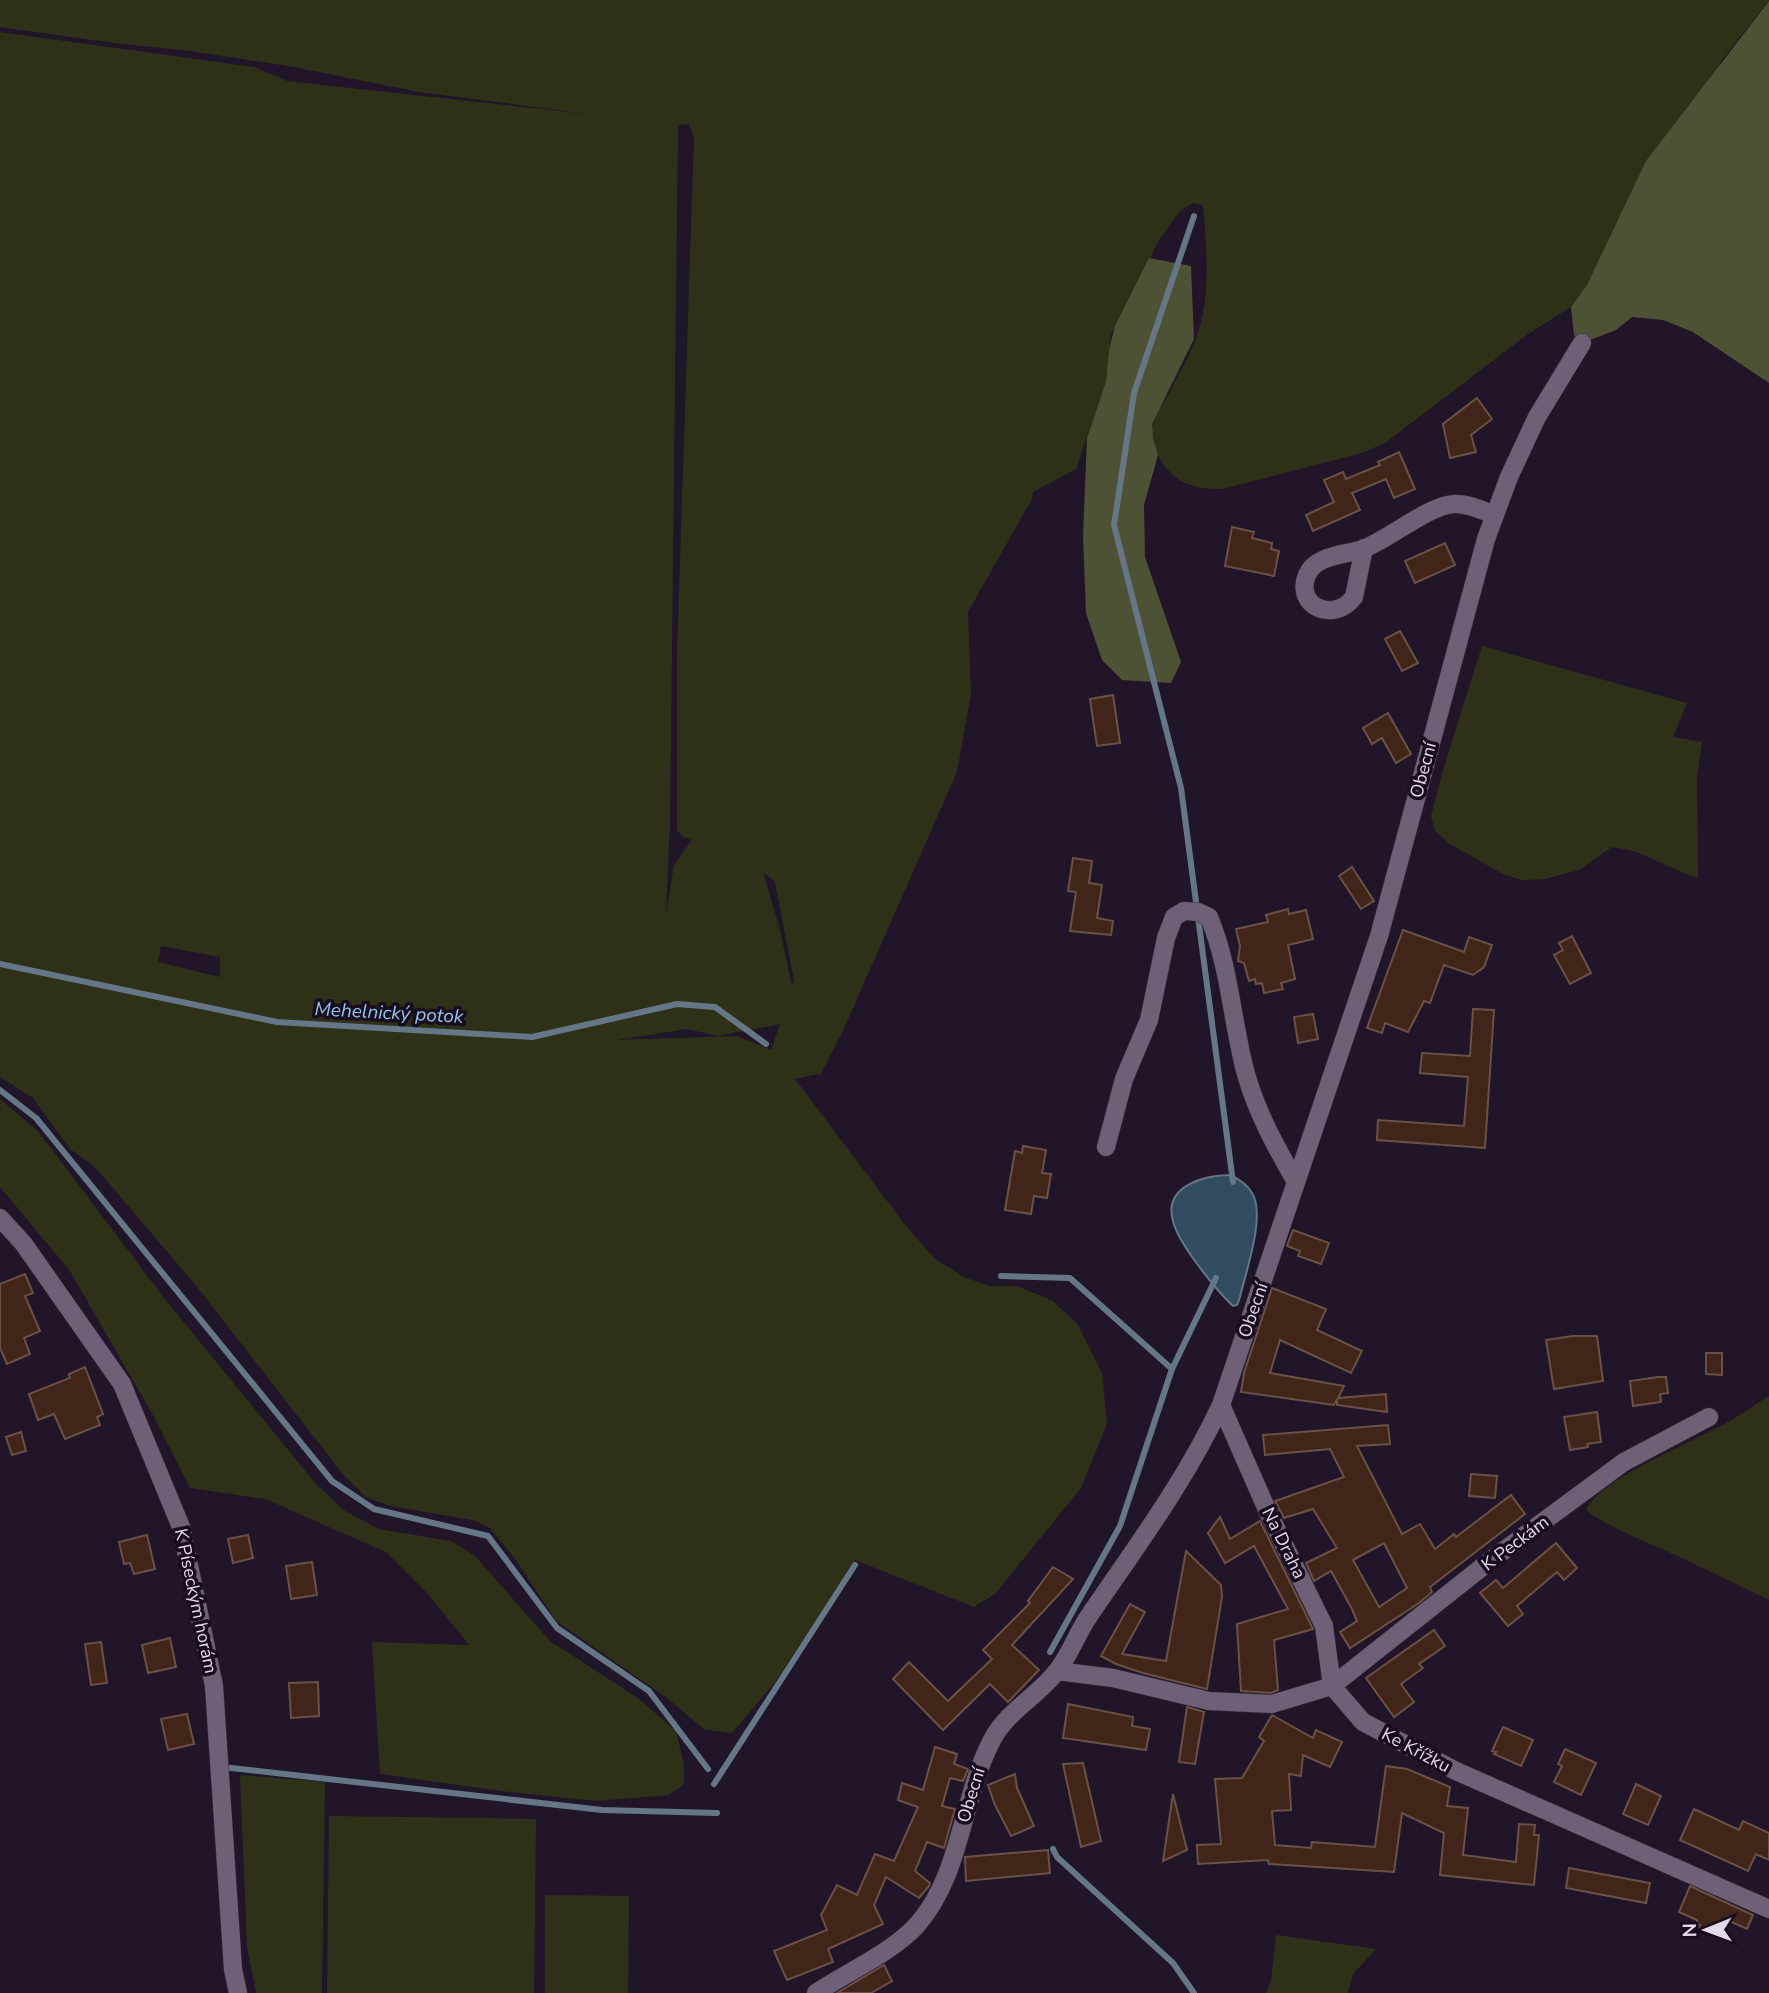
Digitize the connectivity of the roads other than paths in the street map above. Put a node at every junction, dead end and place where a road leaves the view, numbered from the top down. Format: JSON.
{"nodes":[{"id":1,"x":1582,"y":343,"type":"dead end"},
{"id":2,"x":1495,"y":515,"type":"junction"},
{"id":3,"x":1364,"y":548,"type":"dead end"},
{"id":4,"x":1106,"y":1147,"type":"dead end"},
{"id":5,"x":1296,"y":1182,"type":"junction"},
{"id":6,"x":0,"y":1218,"type":"edge"},
{"id":7,"x":1221,"y":1405,"type":"junction"},
{"id":8,"x":1709,"y":1417,"type":"dead end"},
{"id":9,"x":1057,"y":1671,"type":"junction"},
{"id":10,"x":1332,"y":1686,"type":"junction"},
{"id":11,"x":1769,"y":1909,"type":"edge"},
{"id":12,"x":238,"y":1993,"type":"edge"},
{"id":13,"x":816,"y":1993,"type":"edge"}],
"edges":[{"from":1,"to":2,"type":"street","name":"Obecní"},
{"from":2,"to":3,"type":"street"},
{"from":2,"to":5,"type":"street","name":"Obecní"},
{"from":4,"to":5,"type":"street"},
{"from":5,"to":7,"type":"street","name":"Obecní"},
{"from":6,"to":12,"type":"street","name":"K Píseckým horám"},
{"from":7,"to":9,"type":"street","name":"Obecní"},
{"from":7,"to":10,"type":"street","name":"Na Draha"},
{"from":8,"to":10,"type":"street","name":"K Peckám"},
{"from":9,"to":10,"type":"street"},
{"from":9,"to":13,"type":"street","name":"Obecní"},
{"from":10,"to":11,"type":"street","name":"Ke Křížku"}]}
